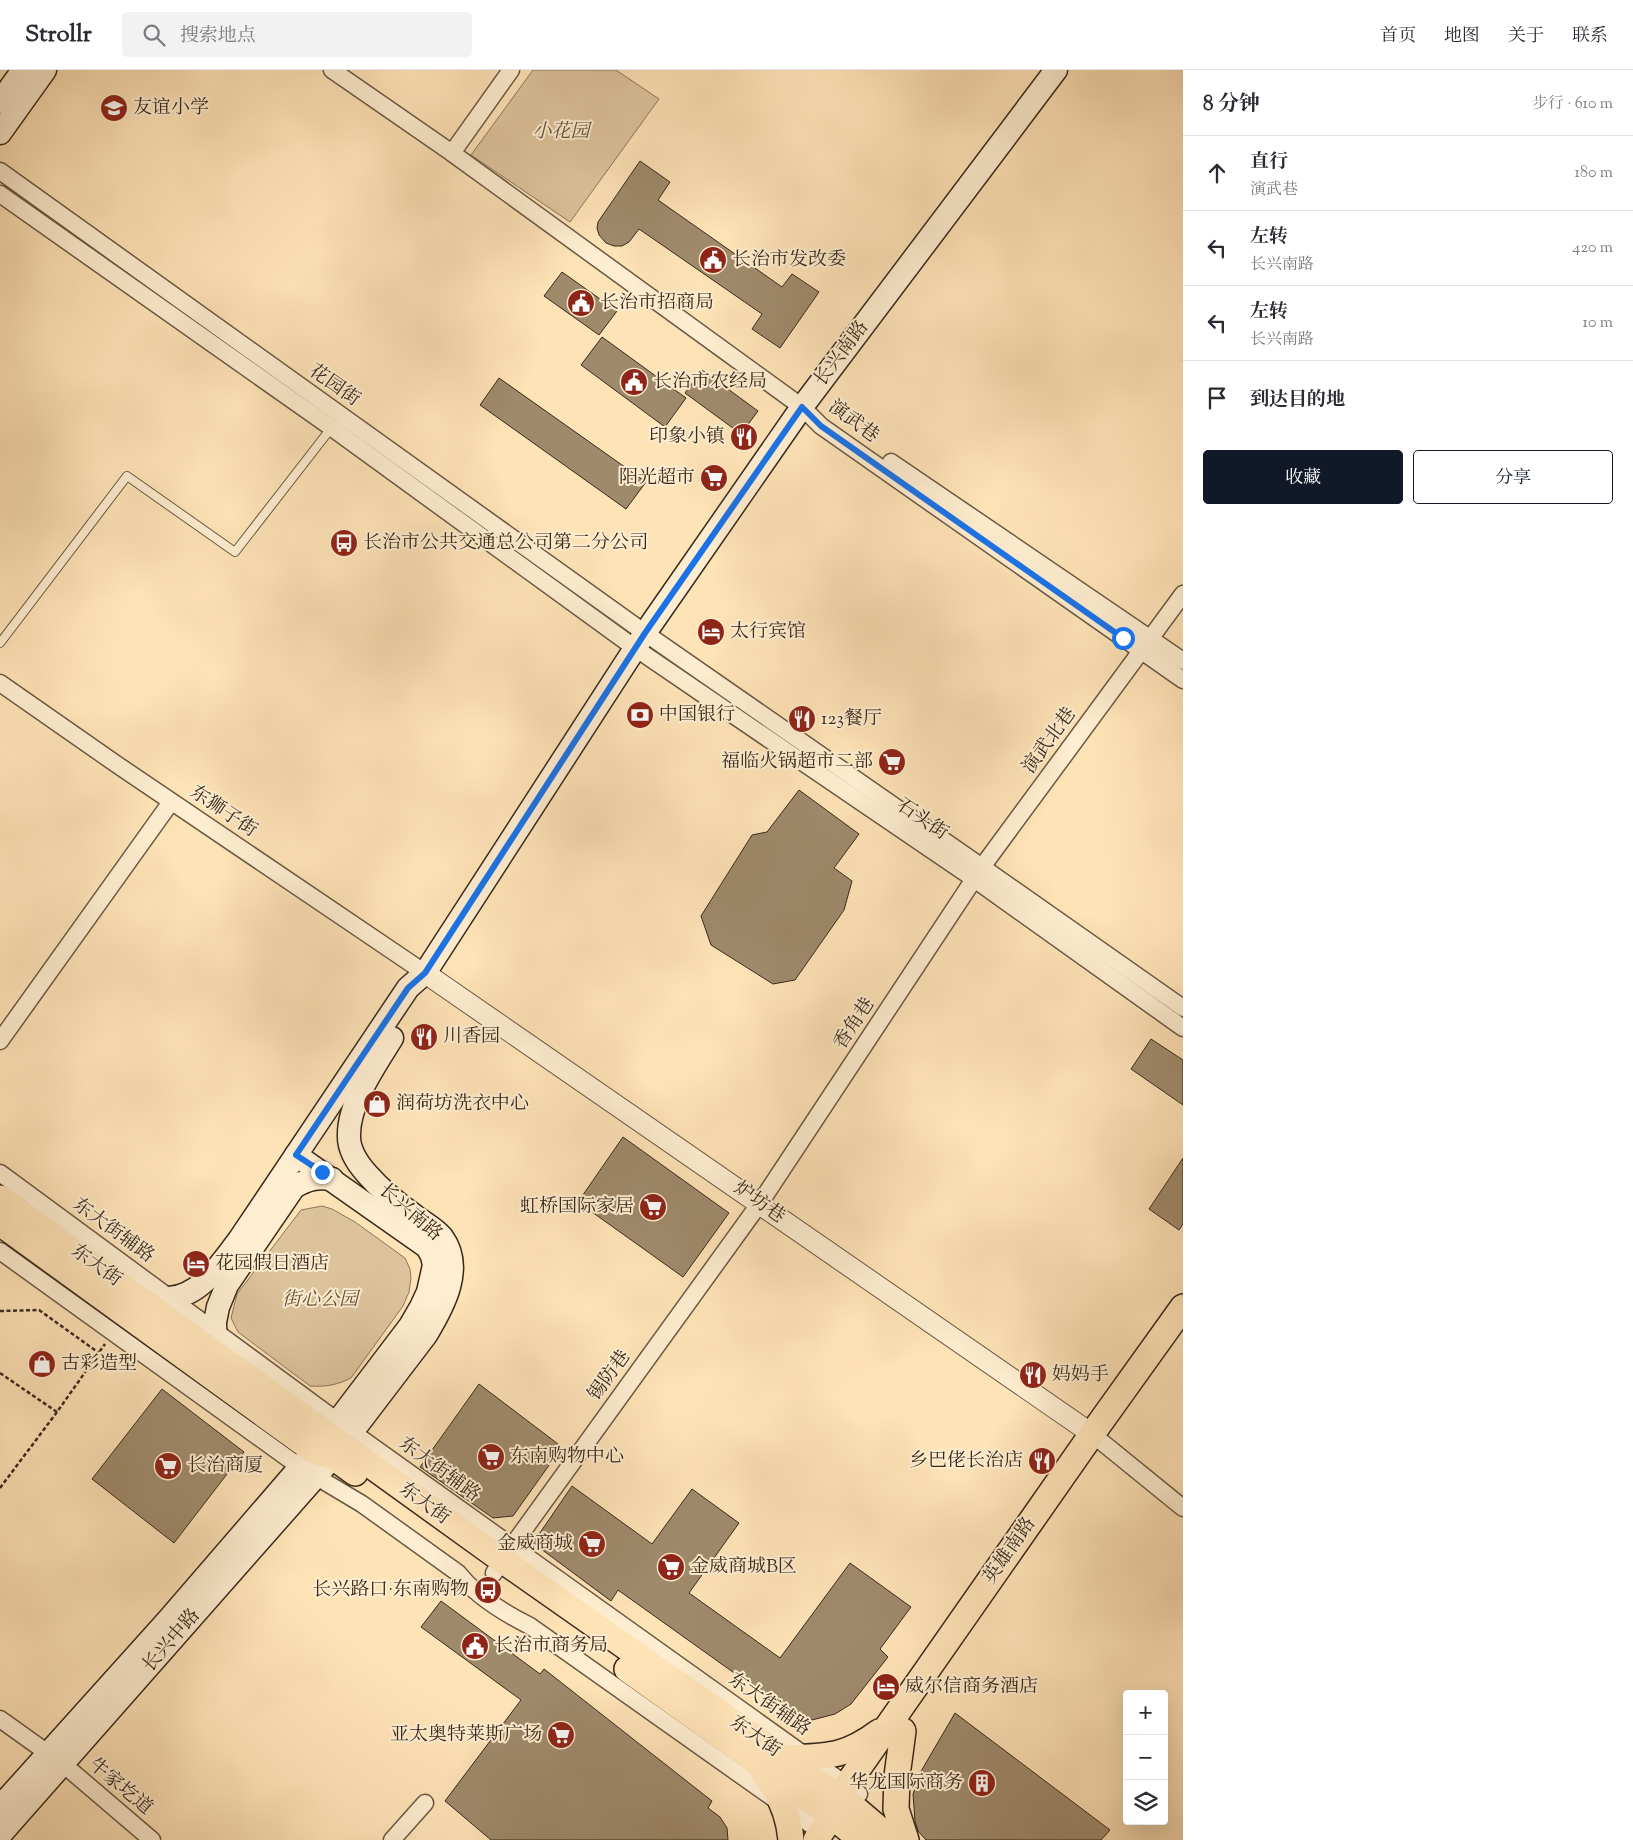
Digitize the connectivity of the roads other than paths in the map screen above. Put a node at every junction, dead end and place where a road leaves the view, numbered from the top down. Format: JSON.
{"nodes":[{"id":1,"x":23,"y":70,"type":"edge"},
{"id":2,"x":44,"y":70,"type":"edge"},
{"id":3,"x":332,"y":70,"type":"edge"},
{"id":4,"x":511,"y":70,"type":"edge"},
{"id":5,"x":1056,"y":70,"type":"edge"},
{"id":6,"x":0,"y":102,"type":"edge"},
{"id":7,"x":0,"y":133,"type":"edge"},
{"id":8,"x":452,"y":153,"type":"junction"},
{"id":9,"x":0,"y":171,"type":"edge"},
{"id":10,"x":0,"y":194,"type":"edge"},
{"id":11,"x":802,"y":407,"type":"junction"},
{"id":12,"x":338,"y":423,"type":"junction"},
{"id":13,"x":1183,"y":594,"type":"edge"},
{"id":14,"x":640,"y":640,"type":"junction"},
{"id":15,"x":0,"y":643,"type":"edge"},
{"id":16,"x":1146,"y":645,"type":"junction"},
{"id":17,"x":1183,"y":661,"type":"edge"},
{"id":18,"x":1183,"y":680,"type":"edge"},
{"id":19,"x":0,"y":683,"type":"edge"},
{"id":20,"x":172,"y":802,"type":"junction"},
{"id":21,"x":978,"y":873,"type":"junction"},
{"id":22,"x":425,"y":973,"type":"junction"},
{"id":23,"x":1183,"y":1008,"type":"edge"},
{"id":24,"x":1183,"y":1028,"type":"edge"},
{"id":25,"x":0,"y":1041,"type":"edge"},
{"id":26,"x":296,"y":1155,"type":"junction"},
{"id":27,"x":0,"y":1173,"type":"edge"},
{"id":28,"x":332,"y":1180,"type":"junction"},
{"id":29,"x":0,"y":1198,"type":"edge"},
{"id":30,"x":760,"y":1204,"type":"junction"},
{"id":31,"x":0,"y":1223,"type":"edge"},
{"id":32,"x":0,"y":1251,"type":"edge"},
{"id":33,"x":138,"y":1296,"type":"junction"},
{"id":34,"x":170,"y":1298,"type":"junction"},
{"id":35,"x":1183,"y":1307,"type":"edge"},
{"id":36,"x":1183,"y":1336,"type":"edge"},
{"id":37,"x":215,"y":1343,"type":"junction"},
{"id":38,"x":1099,"y":1439,"type":"junction"},
{"id":39,"x":328,"y":1448,"type":"junction"},
{"id":40,"x":1183,"y":1508,"type":"edge"},
{"id":41,"x":502,"y":1560,"type":"junction"},
{"id":42,"x":0,"y":1719,"type":"edge"},
{"id":43,"x":896,"y":1728,"type":"junction"},
{"id":44,"x":748,"y":1755,"type":"junction"},
{"id":45,"x":796,"y":1758,"type":"junction"},
{"id":46,"x":56,"y":1759,"type":"junction"},
{"id":47,"x":425,"y":1803,"type":"dead end"},
{"id":48,"x":782,"y":1803,"type":"junction"},
{"id":49,"x":0,"y":1808,"type":"edge"},
{"id":50,"x":838,"y":1810,"type":"edge"},
{"id":51,"x":0,"y":1835,"type":"edge"},
{"id":52,"x":147,"y":1838,"type":"edge"},
{"id":53,"x":392,"y":1840,"type":"edge"},
{"id":54,"x":791,"y":1840,"type":"edge"},
{"id":55,"x":861,"y":1840,"type":"edge"},
{"id":56,"x":892,"y":1840,"type":"edge"},
{"id":57,"x":906,"y":1840,"type":"edge"}],
"edges":[{"from":1,"to":6,"type":"main road"},
{"from":2,"to":7,"type":"main road"},
{"from":3,"to":8,"type":"street","name":"演武巷"},
{"from":4,"to":8,"type":"street"},
{"from":5,"to":11,"type":"main road","name":"长兴南路"},
{"from":8,"to":11,"type":"street","name":"演武巷"},
{"from":9,"to":12,"type":"street","name":"花园街"},
{"from":10,"to":12,"type":"street","name":"花园街"},
{"from":11,"to":14,"type":"main road","name":"长兴南路"},
{"from":11,"to":16,"type":"street","name":"演武巷"},
{"from":12,"to":14,"type":"street","name":"花园街"},
{"from":12,"to":15,"type":"lane"},
{"from":13,"to":16,"type":"street","name":"演武北巷"},
{"from":14,"to":21,"type":"street","name":"石头街"},
{"from":14,"to":22,"type":"main road","name":"长兴南路"},
{"from":16,"to":17,"type":"street","name":"演武巷"},
{"from":16,"to":18,"type":"street","name":"演武巷"},
{"from":16,"to":21,"type":"street","name":"演武北巷"},
{"from":19,"to":20,"type":"street","name":"东狮子街"},
{"from":20,"to":22,"type":"street","name":"东狮子街"},
{"from":20,"to":25,"type":"street"},
{"from":21,"to":23,"type":"street","name":"石头街"},
{"from":21,"to":24,"type":"street","name":"石头街"},
{"from":21,"to":30,"type":"street","name":"香角巷"},
{"from":22,"to":26,"type":"main road","name":"长兴南路"},
{"from":22,"to":30,"type":"street","name":"炉坊巷"},
{"from":22,"to":39,"type":"main road","name":"长兴南路"},
{"from":26,"to":28,"type":"main road","name":"长兴南路"},
{"from":26,"to":34,"type":"main road","name":"长兴南路"},
{"from":27,"to":34,"type":"street","name":"东大街辅路"},
{"from":28,"to":37,"type":"main road"},
{"from":28,"to":39,"type":"main road","name":"长兴南路"},
{"from":29,"to":33,"type":"main road","name":"东大街"},
{"from":30,"to":38,"type":"street","name":"炉坊巷"},
{"from":30,"to":41,"type":"street","name":"锡防巷"},
{"from":31,"to":39,"type":"main road","name":"东大街"},
{"from":32,"to":39,"type":"street"},
{"from":33,"to":34,"type":"main road","name":"长兴南路"},
{"from":33,"to":37,"type":"main road","name":"东大街"},
{"from":34,"to":37,"type":"street","name":"东大街辅路"},
{"from":35,"to":38,"type":"main road","name":"英雄南路"},
{"from":36,"to":38,"type":"main road","name":"英雄南路"},
{"from":37,"to":39,"type":"main road","name":"东大街"},
{"from":38,"to":40,"type":"street"},
{"from":38,"to":43,"type":"main road","name":"英雄南路"},
{"from":39,"to":41,"type":"main road","name":"东大街"},
{"from":39,"to":46,"type":"main road","name":"长兴中路"},
{"from":39,"to":48,"type":"street"},
{"from":41,"to":44,"type":"main road","name":"东大街"},
{"from":41,"to":45,"type":"main road","name":"东大街"},
{"from":42,"to":46,"type":"street","name":"牛家圪道"},
{"from":43,"to":45,"type":"main road"},
{"from":43,"to":50,"type":"main road","name":"英雄南路"},
{"from":43,"to":57,"type":"main road"},
{"from":44,"to":48,"type":"main road"},
{"from":44,"to":50,"type":"main road","name":"东大街"},
{"from":45,"to":50,"type":"main road","name":"东大街"},
{"from":46,"to":49,"type":"main road","name":"长兴中路"},
{"from":46,"to":51,"type":"main road","name":"长兴中路"},
{"from":46,"to":52,"type":"street","name":"牛家圪道"},
{"from":47,"to":53,"type":"street"},
{"from":48,"to":50,"type":"street"},
{"from":48,"to":54,"type":"main road"},
{"from":50,"to":55,"type":"main road"},
{"from":50,"to":56,"type":"main road"}]}
